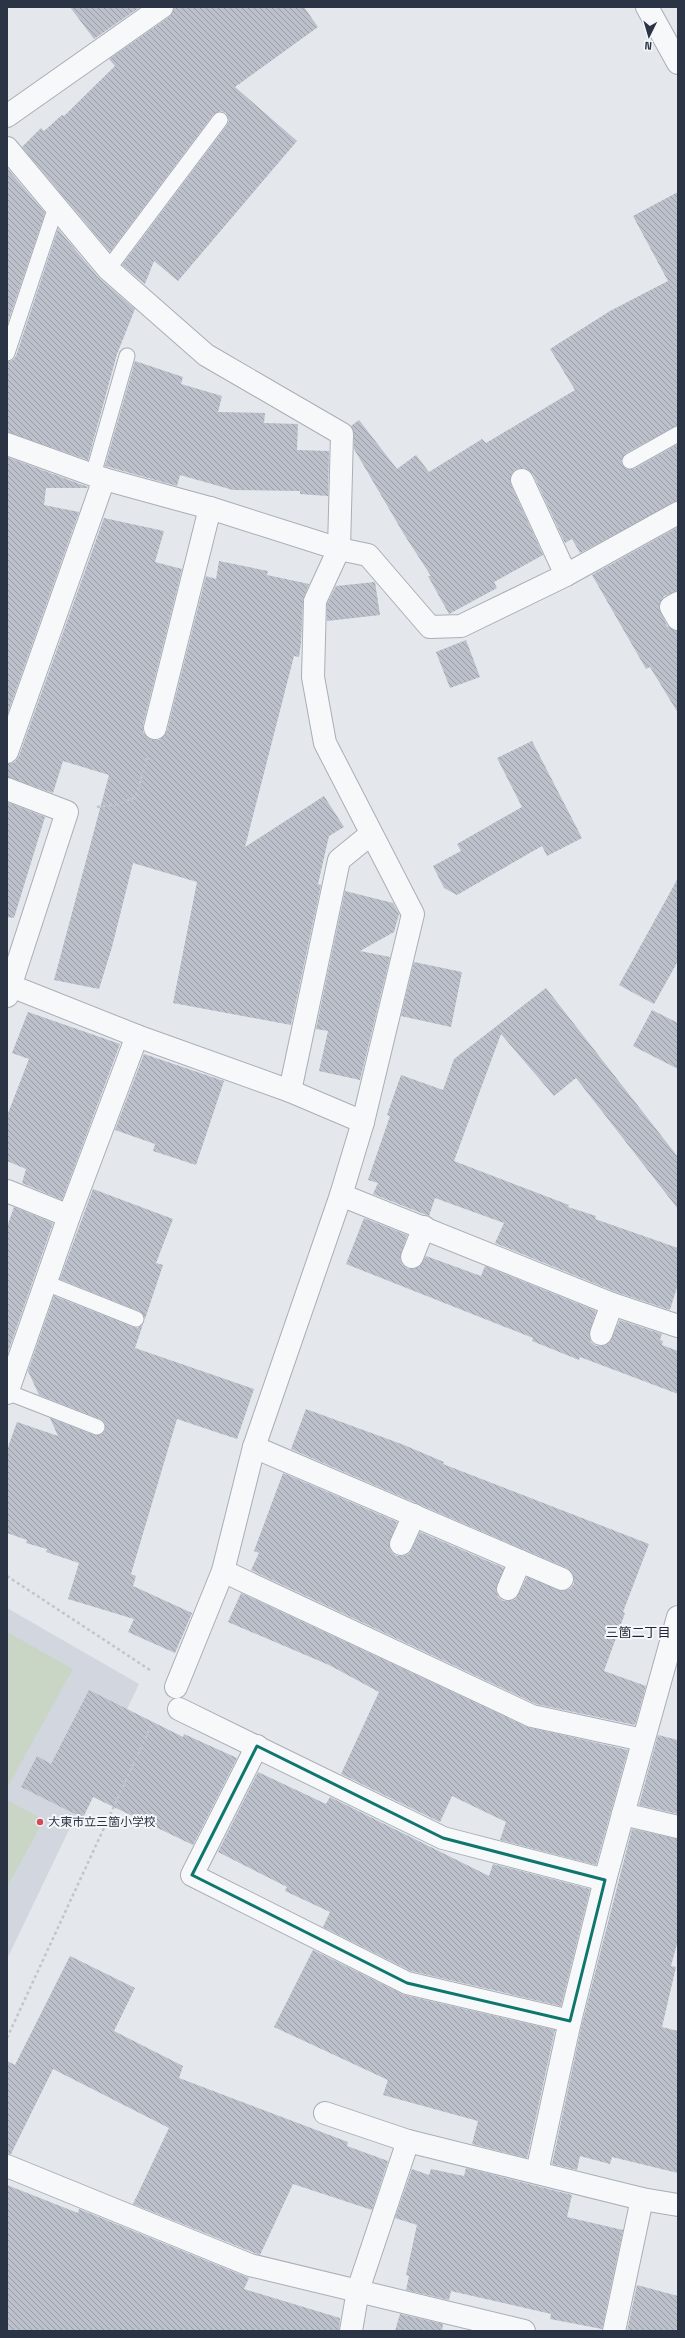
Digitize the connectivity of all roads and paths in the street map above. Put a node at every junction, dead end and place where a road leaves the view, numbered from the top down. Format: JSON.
{"nodes":[{"id":1,"x":162,"y":7,"type":"edge"},
{"id":2,"x":647,"y":7,"type":"edge"},
{"id":3,"x":678,"y":63,"type":"edge"},
{"id":4,"x":7,"y":116,"type":"edge"},
{"id":5,"x":220,"y":120,"type":"dead end"},
{"id":6,"x":7,"y":148,"type":"edge"},
{"id":7,"x":56,"y":207,"type":"junction"},
{"id":8,"x":108,"y":269,"type":"junction"},
{"id":9,"x":7,"y":353,"type":"edge"},
{"id":10,"x":127,"y":356,"type":"dead end"},
{"id":11,"x":678,"y":434,"type":"edge"},
{"id":12,"x":7,"y":444,"type":"edge"},
{"id":13,"x":630,"y":461,"type":"dead end"},
{"id":14,"x":98,"y":477,"type":"junction"},
{"id":15,"x":522,"y":480,"type":"dead end"},
{"id":16,"x":210,"y":508,"type":"junction"},
{"id":17,"x":678,"y":513,"type":"edge"},
{"id":18,"x":339,"y":549,"type":"junction"},
{"id":19,"x":566,"y":575,"type":"junction"},
{"id":20,"x":678,"y":603,"type":"edge"},
{"id":21,"x":678,"y":619,"type":"edge"},
{"id":22,"x":155,"y":728,"type":"joint"},
{"id":23,"x":7,"y":752,"type":"edge"},
{"id":24,"x":7,"y":789,"type":"edge"},
{"id":25,"x":67,"y":812,"type":"junction"},
{"id":26,"x":371,"y":834,"type":"junction"},
{"id":27,"x":9,"y":991,"type":"edge"},
{"id":28,"x":137,"y":1036,"type":"junction"},
{"id":29,"x":290,"y":1091,"type":"junction"},
{"id":30,"x":363,"y":1122,"type":"junction"},
{"id":31,"x":7,"y":1191,"type":"edge"},
{"id":32,"x":341,"y":1195,"type":"junction"},
{"id":33,"x":69,"y":1216,"type":"junction"},
{"id":34,"x":424,"y":1227,"type":"junction"},
{"id":35,"x":412,"y":1257,"type":"dead end"},
{"id":36,"x":46,"y":1283,"type":"junction"},
{"id":37,"x":612,"y":1304,"type":"junction"},
{"id":38,"x":136,"y":1319,"type":"dead end"},
{"id":39,"x":678,"y":1326,"type":"edge"},
{"id":40,"x":601,"y":1334,"type":"dead end"},
{"id":41,"x":7,"y":1392,"type":"edge"},
{"id":42,"x":97,"y":1427,"type":"dead end"},
{"id":43,"x":254,"y":1447,"type":"junction"},
{"id":44,"x":414,"y":1515,"type":"junction"},
{"id":45,"x":401,"y":1544,"type":"dead end"},
{"id":46,"x":520,"y":1561,"type":"junction"},
{"id":47,"x":223,"y":1571,"type":"junction"},
{"id":48,"x":7,"y":1576,"type":"edge"},
{"id":49,"x":562,"y":1579,"type":"dead end"},
{"id":50,"x":508,"y":1589,"type":"dead end"},
{"id":51,"x":678,"y":1617,"type":"edge"},
{"id":52,"x":176,"y":1687,"type":"joint"},
{"id":53,"x":179,"y":1709,"type":"dead end"},
{"id":54,"x":155,"y":1718,"type":"dead end"},
{"id":55,"x":643,"y":1740,"type":"junction"},
{"id":56,"x":257,"y":1746,"type":"junction"},
{"id":57,"x":624,"y":1814,"type":"junction"},
{"id":58,"x":678,"y":1827,"type":"edge"},
{"id":59,"x":605,"y":1880,"type":"junction"},
{"id":60,"x":570,"y":2021,"type":"junction"},
{"id":61,"x":7,"y":2038,"type":"edge"},
{"id":62,"x":325,"y":2112,"type":"dead end"},
{"id":63,"x":408,"y":2141,"type":"junction"},
{"id":64,"x":7,"y":2166,"type":"edge"},
{"id":65,"x":538,"y":2172,"type":"junction"},
{"id":66,"x":642,"y":2199,"type":"junction"},
{"id":67,"x":678,"y":2205,"type":"edge"},
{"id":68,"x":358,"y":2290,"type":"junction"},
{"id":69,"x":351,"y":2331,"type":"edge"},
{"id":70,"x":524,"y":2331,"type":"edge"},
{"id":71,"x":614,"y":2331,"type":"edge"}],
"edges":[{"from":1,"to":4,"type":"street"},
{"from":2,"to":3,"type":"street"},
{"from":5,"to":8,"type":"lane"},
{"from":6,"to":7,"type":"street"},
{"from":7,"to":8,"type":"street"},
{"from":7,"to":9,"type":"lane"},
{"from":8,"to":18,"type":"street"},
{"from":10,"to":14,"type":"lane"},
{"from":11,"to":13,"type":"lane"},
{"from":12,"to":14,"type":"street"},
{"from":14,"to":16,"type":"street"},
{"from":14,"to":23,"type":"street"},
{"from":15,"to":19,"type":"street"},
{"from":16,"to":18,"type":"street"},
{"from":16,"to":22,"type":"street"},
{"from":17,"to":19,"type":"street"},
{"from":18,"to":19,"type":"street"},
{"from":18,"to":26,"type":"street"},
{"from":20,"to":21,"type":"street"},
{"from":22,"to":25,"type":"path"},
{"from":24,"to":25,"type":"street"},
{"from":25,"to":27,"type":"street"},
{"from":26,"to":29,"type":"street"},
{"from":26,"to":30,"type":"street"},
{"from":27,"to":28,"type":"street"},
{"from":28,"to":29,"type":"street"},
{"from":28,"to":33,"type":"street"},
{"from":29,"to":30,"type":"street"},
{"from":30,"to":32,"type":"street"},
{"from":31,"to":33,"type":"street"},
{"from":32,"to":34,"type":"street"},
{"from":32,"to":43,"type":"street"},
{"from":33,"to":36,"type":"street"},
{"from":34,"to":35,"type":"street"},
{"from":34,"to":37,"type":"street"},
{"from":36,"to":38,"type":"lane"},
{"from":36,"to":41,"type":"street"},
{"from":37,"to":39,"type":"street"},
{"from":37,"to":40,"type":"street"},
{"from":41,"to":42,"type":"lane"},
{"from":43,"to":44,"type":"street"},
{"from":43,"to":47,"type":"street"},
{"from":44,"to":45,"type":"street"},
{"from":44,"to":46,"type":"street"},
{"from":46,"to":49,"type":"street"},
{"from":46,"to":50,"type":"street"},
{"from":47,"to":52,"type":"street"},
{"from":47,"to":55,"type":"street"},
{"from":48,"to":52,"type":"path"},
{"from":51,"to":55,"type":"street"},
{"from":53,"to":56,"type":"street"},
{"from":54,"to":61,"type":"path"},
{"from":55,"to":57,"type":"street"},
{"from":56,"to":59,"type":"street"},
{"from":56,"to":60,"type":"street"},
{"from":57,"to":58,"type":"street"},
{"from":57,"to":59,"type":"street"},
{"from":59,"to":60,"type":"street"},
{"from":60,"to":65,"type":"street"},
{"from":62,"to":63,"type":"street"},
{"from":63,"to":65,"type":"street"},
{"from":63,"to":68,"type":"street"},
{"from":64,"to":68,"type":"street"},
{"from":65,"to":66,"type":"street"},
{"from":66,"to":67,"type":"street"},
{"from":66,"to":71,"type":"street"},
{"from":68,"to":69,"type":"street"},
{"from":68,"to":70,"type":"street"}]}
